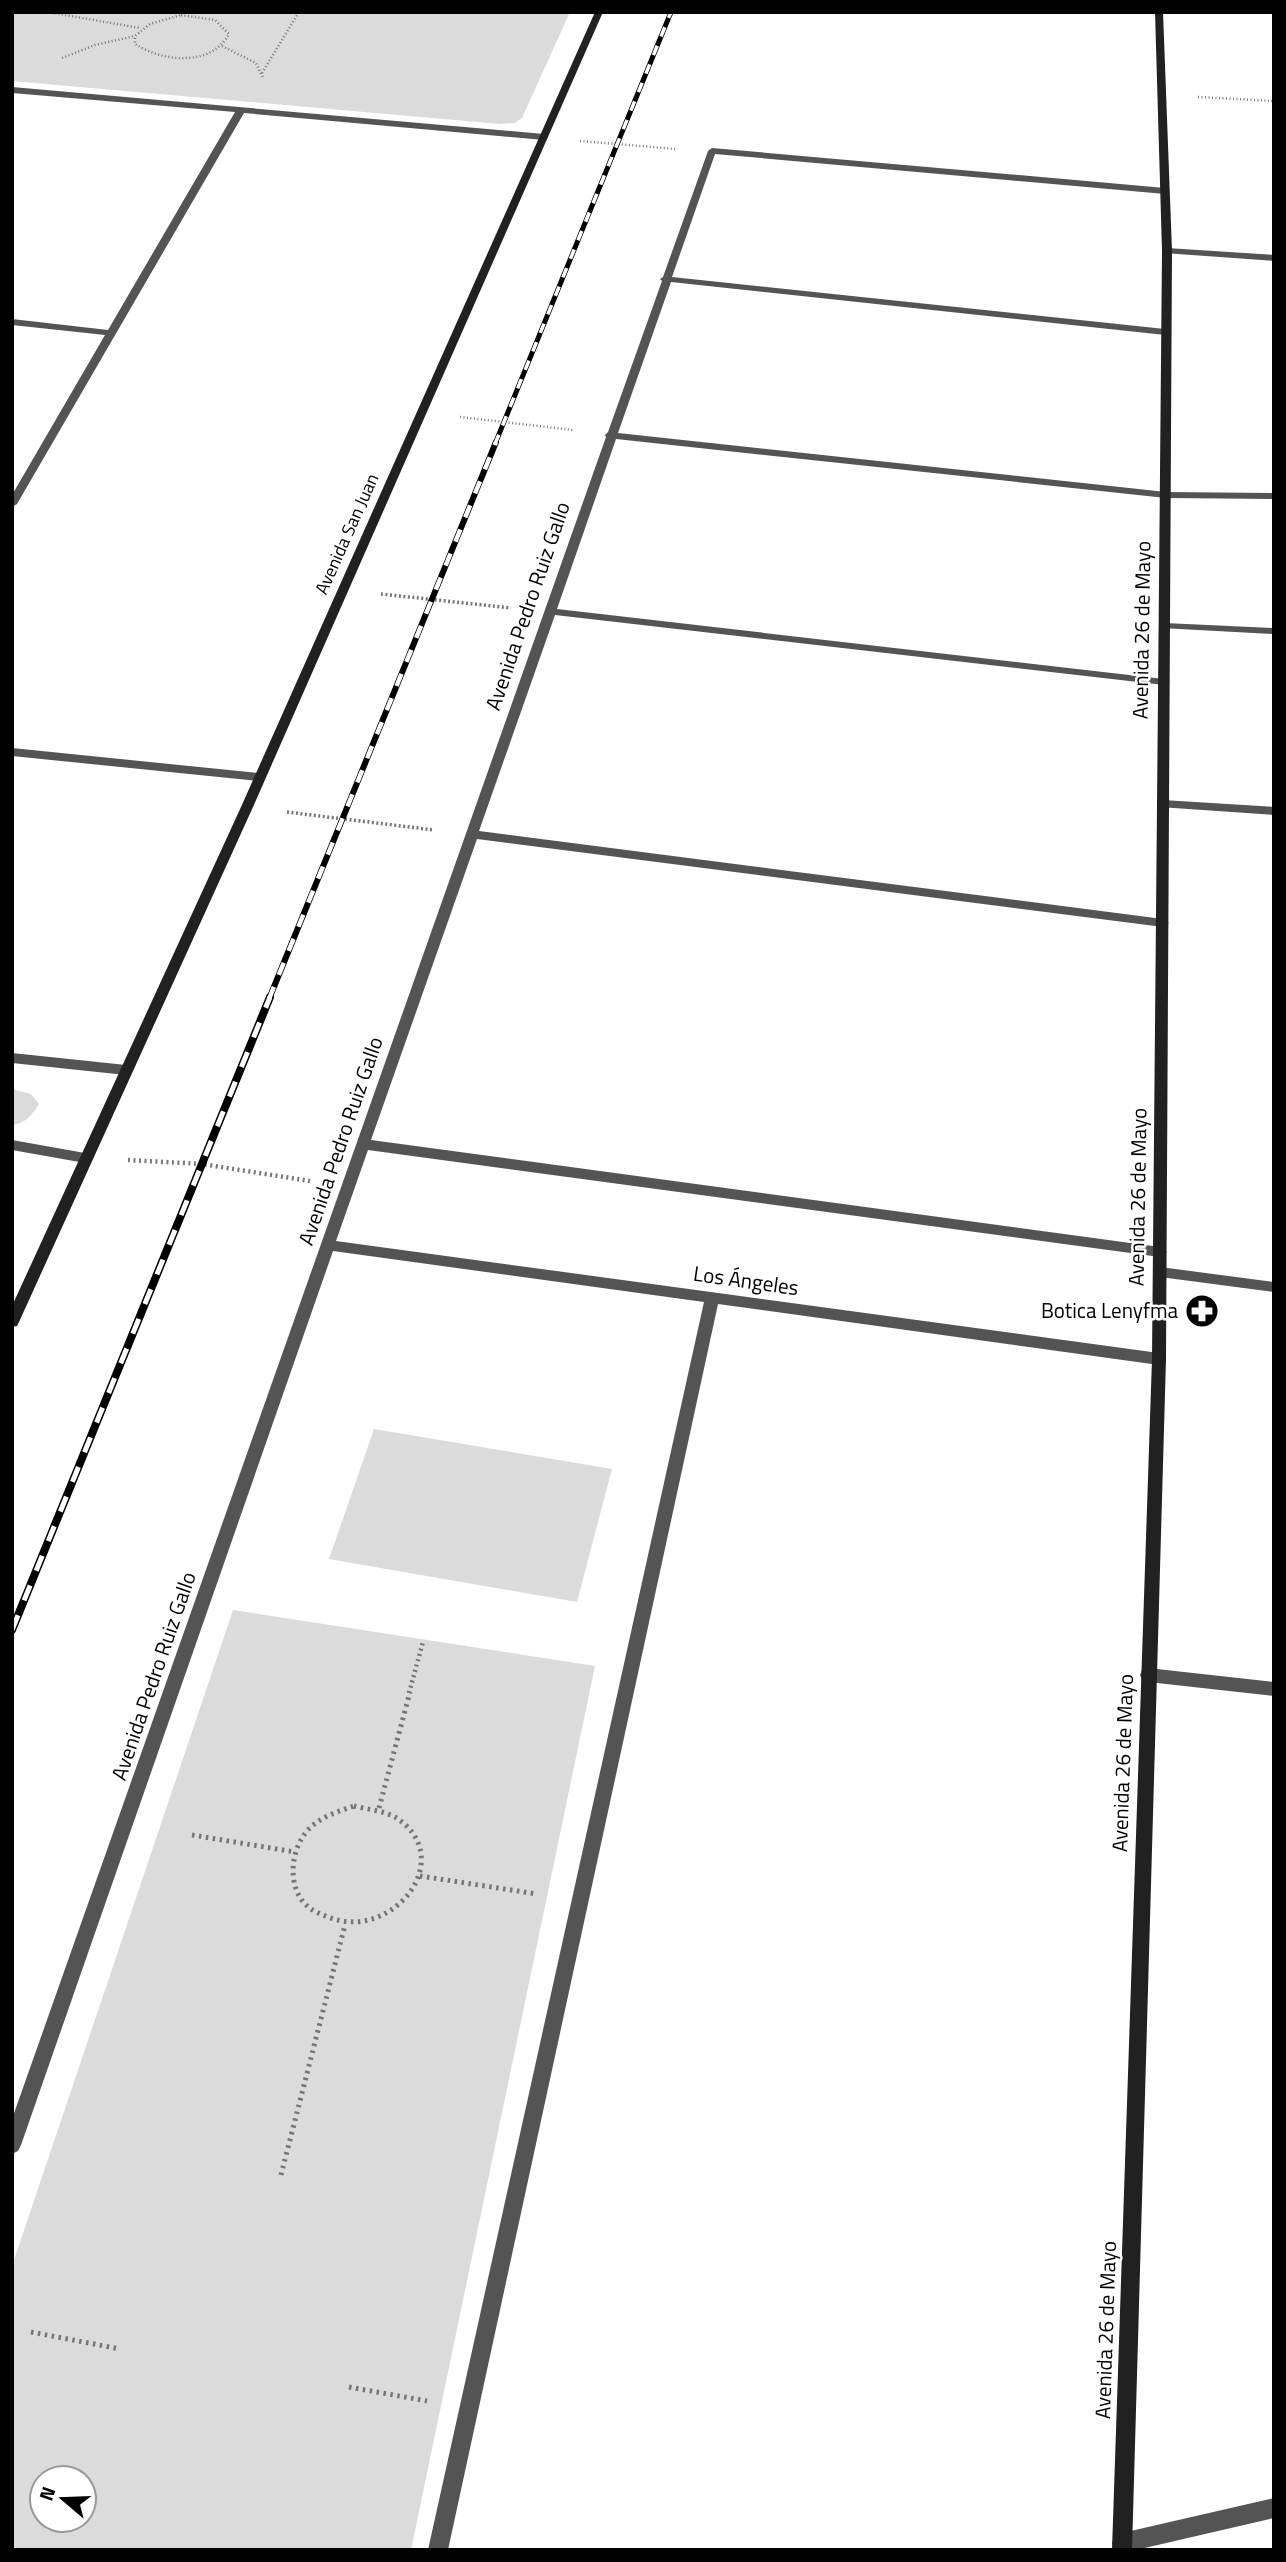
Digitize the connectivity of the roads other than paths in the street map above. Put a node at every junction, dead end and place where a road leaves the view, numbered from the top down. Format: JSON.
{"nodes":[{"id":1,"x":599,"y":12,"type":"edge"},
{"id":2,"x":1159,"y":12,"type":"edge"},
{"id":3,"x":12,"y":90,"type":"edge"},
{"id":4,"x":241,"y":110,"type":"junction"},
{"id":5,"x":544,"y":137,"type":"junction"},
{"id":6,"x":1165,"y":191,"type":"junction"},
{"id":7,"x":1167,"y":251,"type":"junction"},
{"id":8,"x":1274,"y":258,"type":"edge"},
{"id":9,"x":665,"y":279,"type":"junction"},
{"id":10,"x":12,"y":322,"type":"edge"},
{"id":11,"x":112,"y":332,"type":"junction"},
{"id":12,"x":1165,"y":332,"type":"junction"},
{"id":13,"x":610,"y":435,"type":"junction"},
{"id":14,"x":1166,"y":495,"type":"junction"},
{"id":15,"x":1274,"y":496,"type":"edge"},
{"id":16,"x":12,"y":504,"type":"edge"},
{"id":17,"x":549,"y":611,"type":"junction"},
{"id":18,"x":1165,"y":626,"type":"junction"},
{"id":19,"x":1274,"y":631,"type":"edge"},
{"id":20,"x":1164,"y":682,"type":"junction"},
{"id":21,"x":12,"y":752,"type":"edge"},
{"id":22,"x":258,"y":777,"type":"junction"},
{"id":23,"x":1163,"y":804,"type":"junction"},
{"id":24,"x":1274,"y":811,"type":"edge"},
{"id":25,"x":471,"y":834,"type":"junction"},
{"id":26,"x":1163,"y":923,"type":"junction"},
{"id":27,"x":12,"y":1058,"type":"edge"},
{"id":28,"x":126,"y":1070,"type":"junction"},
{"id":29,"x":363,"y":1143,"type":"junction"},
{"id":30,"x":12,"y":1145,"type":"edge"},
{"id":31,"x":85,"y":1158,"type":"junction"},
{"id":32,"x":327,"y":1245,"type":"junction"},
{"id":33,"x":1160,"y":1252,"type":"junction"},
{"id":34,"x":1160,"y":1272,"type":"junction"},
{"id":35,"x":1274,"y":1287,"type":"edge"},
{"id":36,"x":712,"y":1298,"type":"junction"},
{"id":37,"x":12,"y":1322,"type":"edge"},
{"id":38,"x":1159,"y":1359,"type":"junction"},
{"id":39,"x":1148,"y":1675,"type":"junction"},
{"id":40,"x":1274,"y":1689,"type":"edge"},
{"id":41,"x":12,"y":2145,"type":"edge"},
{"id":42,"x":1274,"y":2508,"type":"edge"},
{"id":43,"x":1122,"y":2546,"type":"edge"},
{"id":44,"x":438,"y":2550,"type":"edge"}],
"edges":[{"from":1,"to":5,"type":"street","name":"Avenida San Juan"},
{"from":2,"to":6,"type":"street","name":"Avenida 26 de Mayo"},
{"from":3,"to":4,"type":"street"},
{"from":4,"to":5,"type":"street"},
{"from":4,"to":11,"type":"street"},
{"from":5,"to":22,"type":"street","name":"Avenida San Juan"},
{"from":6,"to":7,"type":"street","name":"Avenida 26 de Mayo"},
{"from":6,"to":9,"type":"street","name":"Avenida Pedro Ruiz Gallo"},
{"from":7,"to":8,"type":"street"},
{"from":7,"to":12,"type":"street","name":"Avenida 26 de Mayo"},
{"from":9,"to":12,"type":"street"},
{"from":9,"to":13,"type":"street","name":"Avenida Pedro Ruiz Gallo"},
{"from":10,"to":11,"type":"street"},
{"from":11,"to":16,"type":"street"},
{"from":12,"to":14,"type":"street","name":"Avenida 26 de Mayo"},
{"from":13,"to":14,"type":"street"},
{"from":13,"to":17,"type":"street","name":"Avenida Pedro Ruiz Gallo"},
{"from":14,"to":15,"type":"street"},
{"from":14,"to":18,"type":"street","name":"Avenida 26 de Mayo"},
{"from":17,"to":20,"type":"street"},
{"from":17,"to":25,"type":"street","name":"Avenida Pedro Ruiz Gallo"},
{"from":18,"to":19,"type":"street"},
{"from":18,"to":20,"type":"street","name":"Avenida 26 de Mayo"},
{"from":20,"to":23,"type":"street","name":"Avenida 26 de Mayo"},
{"from":21,"to":22,"type":"street"},
{"from":22,"to":28,"type":"street","name":"Avenida San Juan"},
{"from":23,"to":24,"type":"street"},
{"from":23,"to":26,"type":"street","name":"Avenida 26 de Mayo"},
{"from":25,"to":26,"type":"street"},
{"from":25,"to":29,"type":"street","name":"Avenida Pedro Ruiz Gallo"},
{"from":26,"to":33,"type":"street","name":"Avenida 26 de Mayo"},
{"from":27,"to":28,"type":"street"},
{"from":28,"to":31,"type":"street","name":"Avenida San Juan"},
{"from":29,"to":32,"type":"street","name":"Avenida Pedro Ruiz Gallo"},
{"from":29,"to":33,"type":"street"},
{"from":30,"to":31,"type":"street"},
{"from":31,"to":37,"type":"street","name":"Avenida San Juan"},
{"from":32,"to":36,"type":"street","name":"Los Ángeles"},
{"from":32,"to":41,"type":"street","name":"Avenida Pedro Ruiz Gallo"},
{"from":33,"to":34,"type":"street","name":"Avenida 26 de Mayo"},
{"from":34,"to":35,"type":"street"},
{"from":34,"to":38,"type":"street","name":"Avenida 26 de Mayo"},
{"from":36,"to":38,"type":"street","name":"Los Ángeles"},
{"from":36,"to":44,"type":"street"},
{"from":38,"to":39,"type":"street","name":"Avenida 26 de Mayo"},
{"from":39,"to":40,"type":"street"},
{"from":39,"to":43,"type":"street","name":"Avenida 26 de Mayo"},
{"from":42,"to":43,"type":"street"}]}
